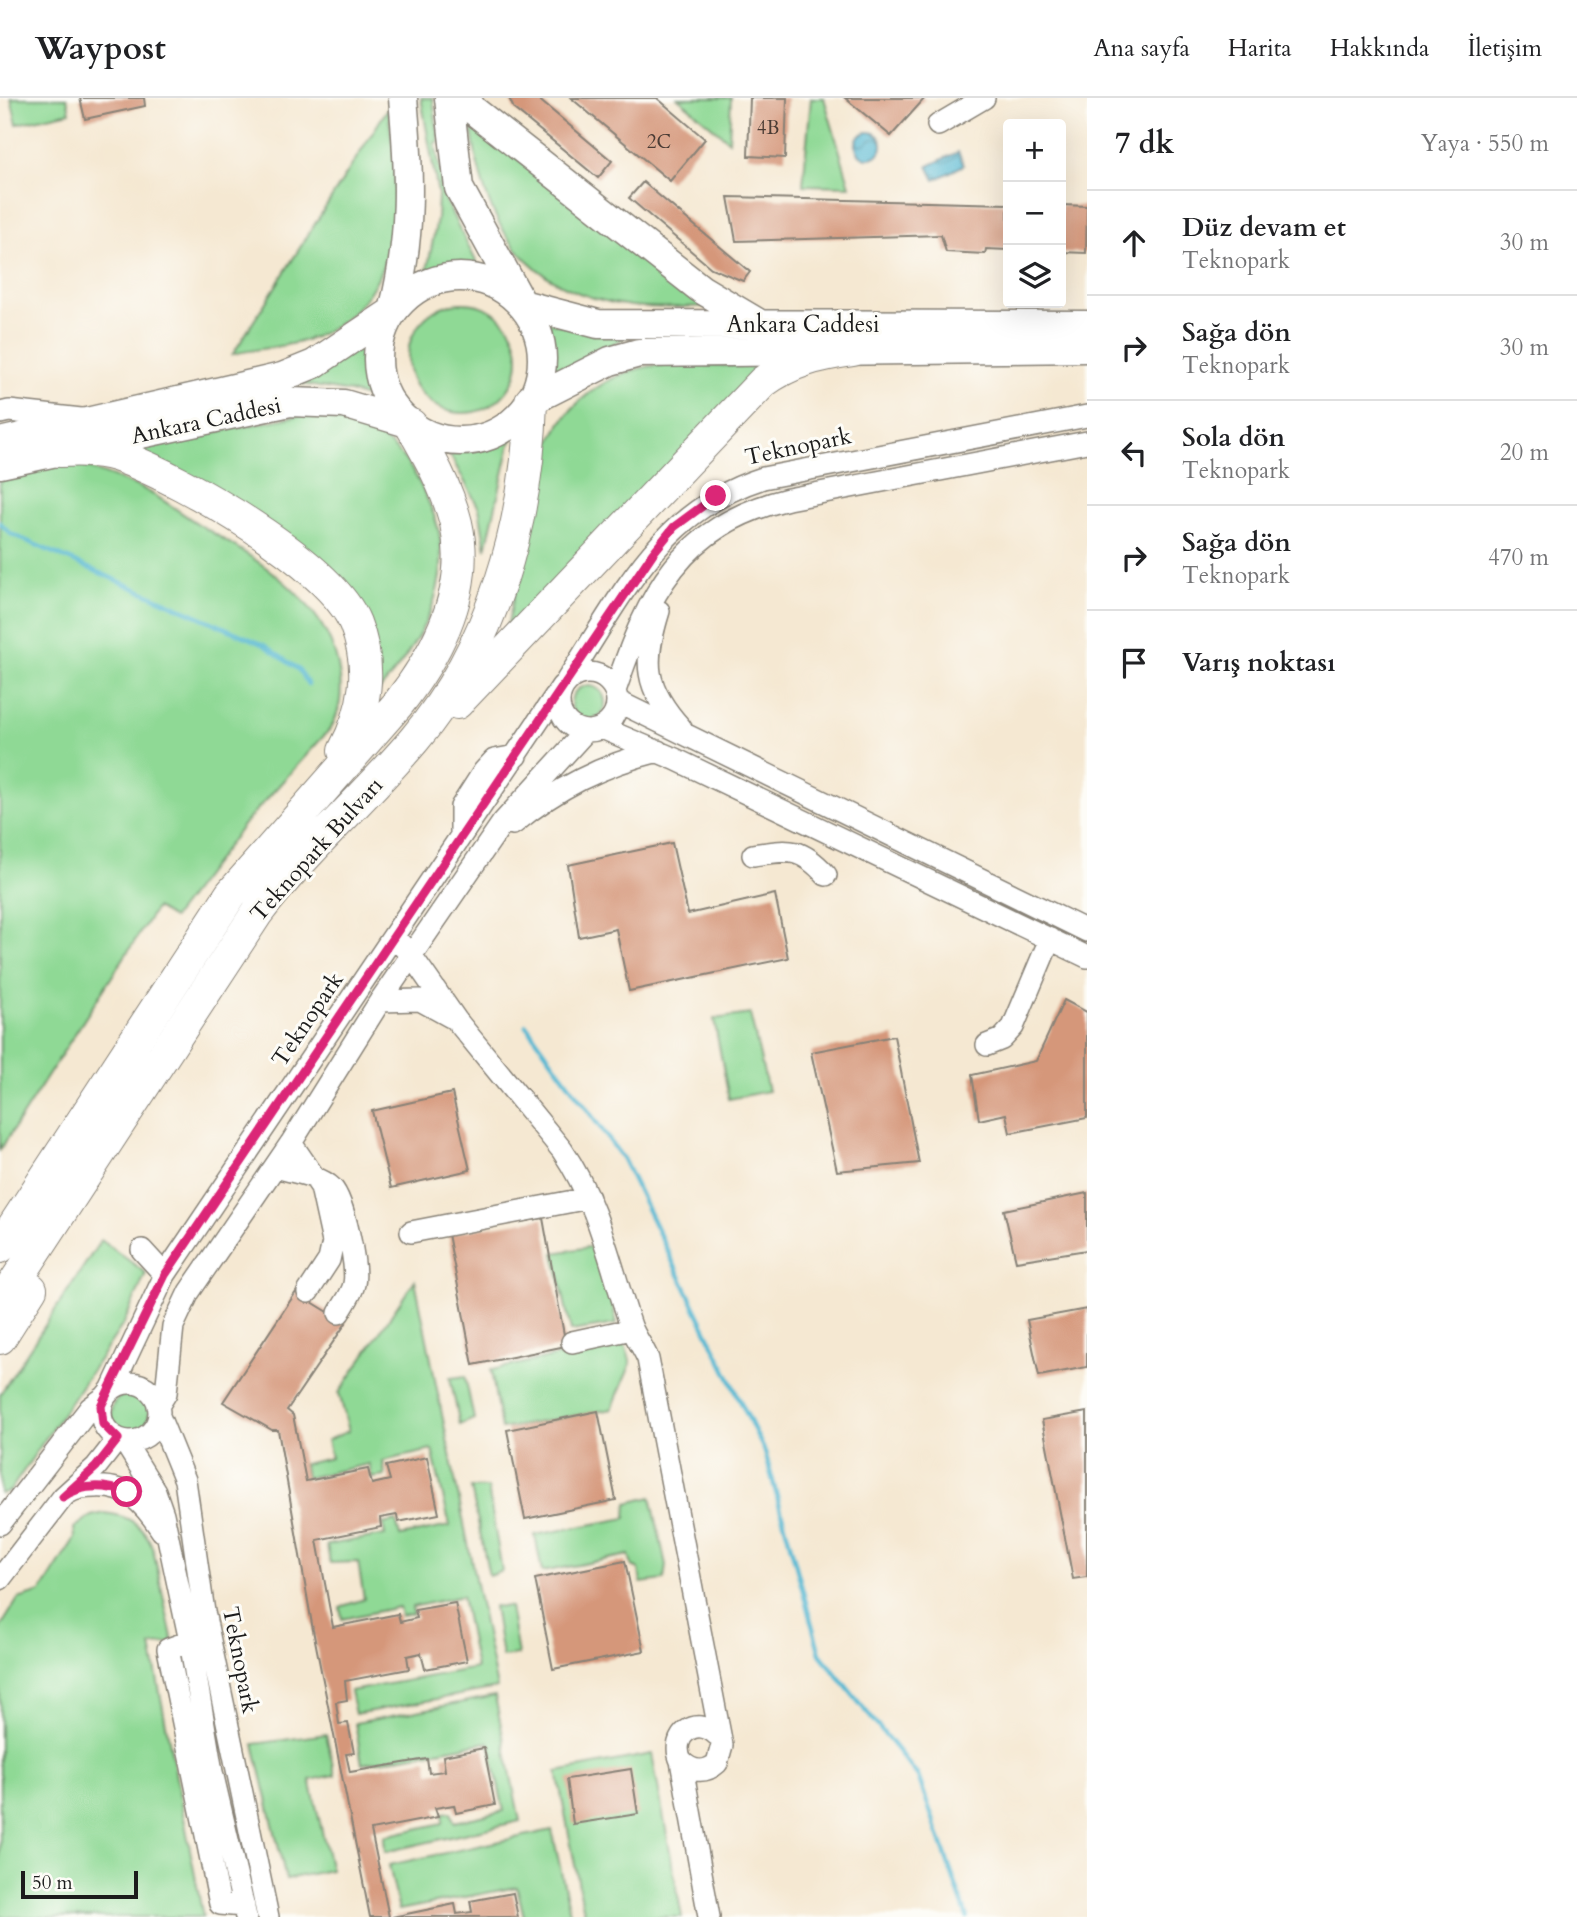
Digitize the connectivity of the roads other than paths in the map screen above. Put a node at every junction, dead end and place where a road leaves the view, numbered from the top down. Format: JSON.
{"nodes":[{"id":1,"x":403,"y":98,"type":"edge"},
{"id":2,"x":449,"y":98,"type":"edge"},
{"id":3,"x":465,"y":98,"type":"edge"},
{"id":4,"x":984,"y":98,"type":"edge"},
{"id":5,"x":938,"y":125,"type":"dead end"},
{"id":6,"x":522,"y":304,"type":"junction"},
{"id":7,"x":393,"y":311,"type":"junction"},
{"id":8,"x":760,"y":324,"type":"junction"},
{"id":9,"x":1087,"y":325,"type":"edge"},
{"id":10,"x":1087,"y":348,"type":"edge"},
{"id":11,"x":853,"y":350,"type":"junction"},
{"id":12,"x":531,"y":401,"type":"junction"},
{"id":13,"x":0,"y":413,"type":"edge"},
{"id":14,"x":1087,"y":416,"type":"edge"},
{"id":15,"x":97,"y":420,"type":"junction"},
{"id":16,"x":411,"y":425,"type":"junction"},
{"id":17,"x":0,"y":442,"type":"edge"},
{"id":18,"x":1087,"y":442,"type":"edge"},
{"id":19,"x":60,"y":451,"type":"junction"},
{"id":20,"x":0,"y":464,"type":"edge"},
{"id":21,"x":672,"y":570,"type":"junction"},
{"id":22,"x":565,"y":683,"type":"junction"},
{"id":23,"x":616,"y":696,"type":"junction"},
{"id":24,"x":594,"y":729,"type":"junction"},
{"id":25,"x":687,"y":735,"type":"junction"},
{"id":26,"x":414,"y":740,"type":"junction"},
{"id":27,"x":658,"y":751,"type":"junction"},
{"id":28,"x":329,"y":780,"type":"junction"},
{"id":29,"x":487,"y":846,"type":"junction"},
{"id":30,"x":752,"y":855,"type":"dead end"},
{"id":31,"x":826,"y":875,"type":"dead end"},
{"id":32,"x":1087,"y":931,"type":"edge"},
{"id":33,"x":394,"y":937,"type":"junction"},
{"id":34,"x":1050,"y":939,"type":"junction"},
{"id":35,"x":411,"y":955,"type":"junction"},
{"id":36,"x":1087,"y":957,"type":"edge"},
{"id":37,"x":380,"y":1001,"type":"junction"},
{"id":38,"x":457,"y":1021,"type":"junction"},
{"id":39,"x":987,"y":1045,"type":"dead end"},
{"id":40,"x":291,"y":1143,"type":"junction"},
{"id":41,"x":275,"y":1167,"type":"junction"},
{"id":42,"x":318,"y":1180,"type":"junction"},
{"id":43,"x":589,"y":1198,"type":"junction"},
{"id":44,"x":58,"y":1215,"type":"junction"},
{"id":45,"x":411,"y":1232,"type":"dead end"},
{"id":46,"x":0,"y":1247,"type":"edge"},
{"id":47,"x":142,"y":1250,"type":"dead end"},
{"id":48,"x":165,"y":1275,"type":"junction"},
{"id":49,"x":308,"y":1292,"type":"dead end"},
{"id":50,"x":0,"y":1305,"type":"edge"},
{"id":51,"x":339,"y":1313,"type":"dead end"},
{"id":52,"x":637,"y":1337,"type":"junction"},
{"id":53,"x":0,"y":1338,"type":"edge"},
{"id":54,"x":572,"y":1342,"type":"dead end"},
{"id":55,"x":108,"y":1393,"type":"junction"},
{"id":56,"x":159,"y":1411,"type":"junction"},
{"id":57,"x":121,"y":1440,"type":"junction"},
{"id":58,"x":63,"y":1497,"type":"junction"},
{"id":59,"x":0,"y":1524,"type":"edge"},
{"id":60,"x":169,"y":1542,"type":"junction"},
{"id":61,"x":0,"y":1579,"type":"edge"},
{"id":62,"x":711,"y":1730,"type":"junction"},
{"id":63,"x":690,"y":1766,"type":"junction"},
{"id":64,"x":245,"y":1911,"type":"edge"},
{"id":65,"x":268,"y":1917,"type":"edge"},
{"id":66,"x":709,"y":1917,"type":"edge"},
{"id":67,"x":717,"y":1917,"type":"edge"}],
"edges":[{"from":1,"to":7,"type":"main road"},
{"from":2,"to":6,"type":"main road"},
{"from":3,"to":8,"type":"main road"},
{"from":4,"to":5,"type":"street"},
{"from":6,"to":7,"type":"main road"},
{"from":6,"to":8,"type":"main road","name":"Ankara Caddesi"},
{"from":6,"to":12,"type":"main road"},
{"from":7,"to":15,"type":"main road","name":"Ankara Caddesi"},
{"from":7,"to":16,"type":"main road"},
{"from":8,"to":9,"type":"main road","name":"Ankara Caddesi"},
{"from":10,"to":11,"type":"main road","name":"Ankara Caddesi"},
{"from":11,"to":12,"type":"main road","name":"Ankara Caddesi"},
{"from":11,"to":26,"type":"highway"},
{"from":12,"to":16,"type":"main road"},
{"from":12,"to":26,"type":"highway","name":"Teknopark Bulvarı"},
{"from":13,"to":15,"type":"street"},
{"from":14,"to":22,"type":"street","name":"Teknopark"},
{"from":15,"to":17,"type":"main road","name":"Ankara Caddesi"},
{"from":16,"to":19,"type":"main road","name":"Ankara Caddesi"},
{"from":16,"to":28,"type":"highway","name":"Teknopark Bulvarı"},
{"from":18,"to":21,"type":"street"},
{"from":19,"to":20,"type":"main road","name":"Ankara Caddesi"},
{"from":19,"to":28,"type":"highway"},
{"from":21,"to":23,"type":"street"},
{"from":21,"to":25,"type":"street"},
{"from":22,"to":23,"type":"street"},
{"from":22,"to":24,"type":"street"},
{"from":22,"to":33,"type":"street","name":"Teknopark"},
{"from":23,"to":24,"type":"street"},
{"from":23,"to":25,"type":"street"},
{"from":24,"to":27,"type":"street"},
{"from":24,"to":29,"type":"street"},
{"from":25,"to":32,"type":"street"},
{"from":26,"to":44,"type":"highway","name":"Teknopark Bulvarı"},
{"from":27,"to":29,"type":"street"},
{"from":27,"to":34,"type":"street"},
{"from":28,"to":46,"type":"highway","name":"Teknopark Bulvarı"},
{"from":29,"to":35,"type":"street"},
{"from":30,"to":31,"type":"street"},
{"from":33,"to":35,"type":"street"},
{"from":33,"to":48,"type":"street","name":"Teknopark"},
{"from":34,"to":36,"type":"street"},
{"from":34,"to":39,"type":"street"},
{"from":35,"to":37,"type":"street"},
{"from":35,"to":38,"type":"street"},
{"from":37,"to":38,"type":"street"},
{"from":37,"to":40,"type":"street"},
{"from":38,"to":43,"type":"street"},
{"from":40,"to":41,"type":"street"},
{"from":40,"to":42,"type":"street"},
{"from":41,"to":42,"type":"street"},
{"from":41,"to":56,"type":"street"},
{"from":42,"to":49,"type":"street"},
{"from":42,"to":51,"type":"street"},
{"from":43,"to":45,"type":"street"},
{"from":43,"to":52,"type":"street"},
{"from":44,"to":50,"type":"highway","name":"Teknopark Bulvarı"},
{"from":44,"to":53,"type":"highway"},
{"from":47,"to":48,"type":"street"},
{"from":48,"to":55,"type":"street","name":"Teknopark"},
{"from":52,"to":54,"type":"street"},
{"from":52,"to":62,"type":"street"},
{"from":55,"to":56,"type":"street","name":"Teknopark"},
{"from":55,"to":57,"type":"street","name":"Teknopark"},
{"from":55,"to":59,"type":"street","name":"Teknopark"},
{"from":56,"to":57,"type":"street"},
{"from":56,"to":65,"type":"street","name":"Teknopark"},
{"from":57,"to":58,"type":"street"},
{"from":57,"to":60,"type":"street","name":"Teknopark"},
{"from":58,"to":60,"type":"street","name":"Teknopark"},
{"from":58,"to":61,"type":"street"},
{"from":60,"to":64,"type":"street","name":"Teknopark"},
{"from":62,"to":63,"type":"street"},
{"from":62,"to":63,"type":"street"},
{"from":63,"to":66,"type":"street"},
{"from":63,"to":67,"type":"street"}]}
